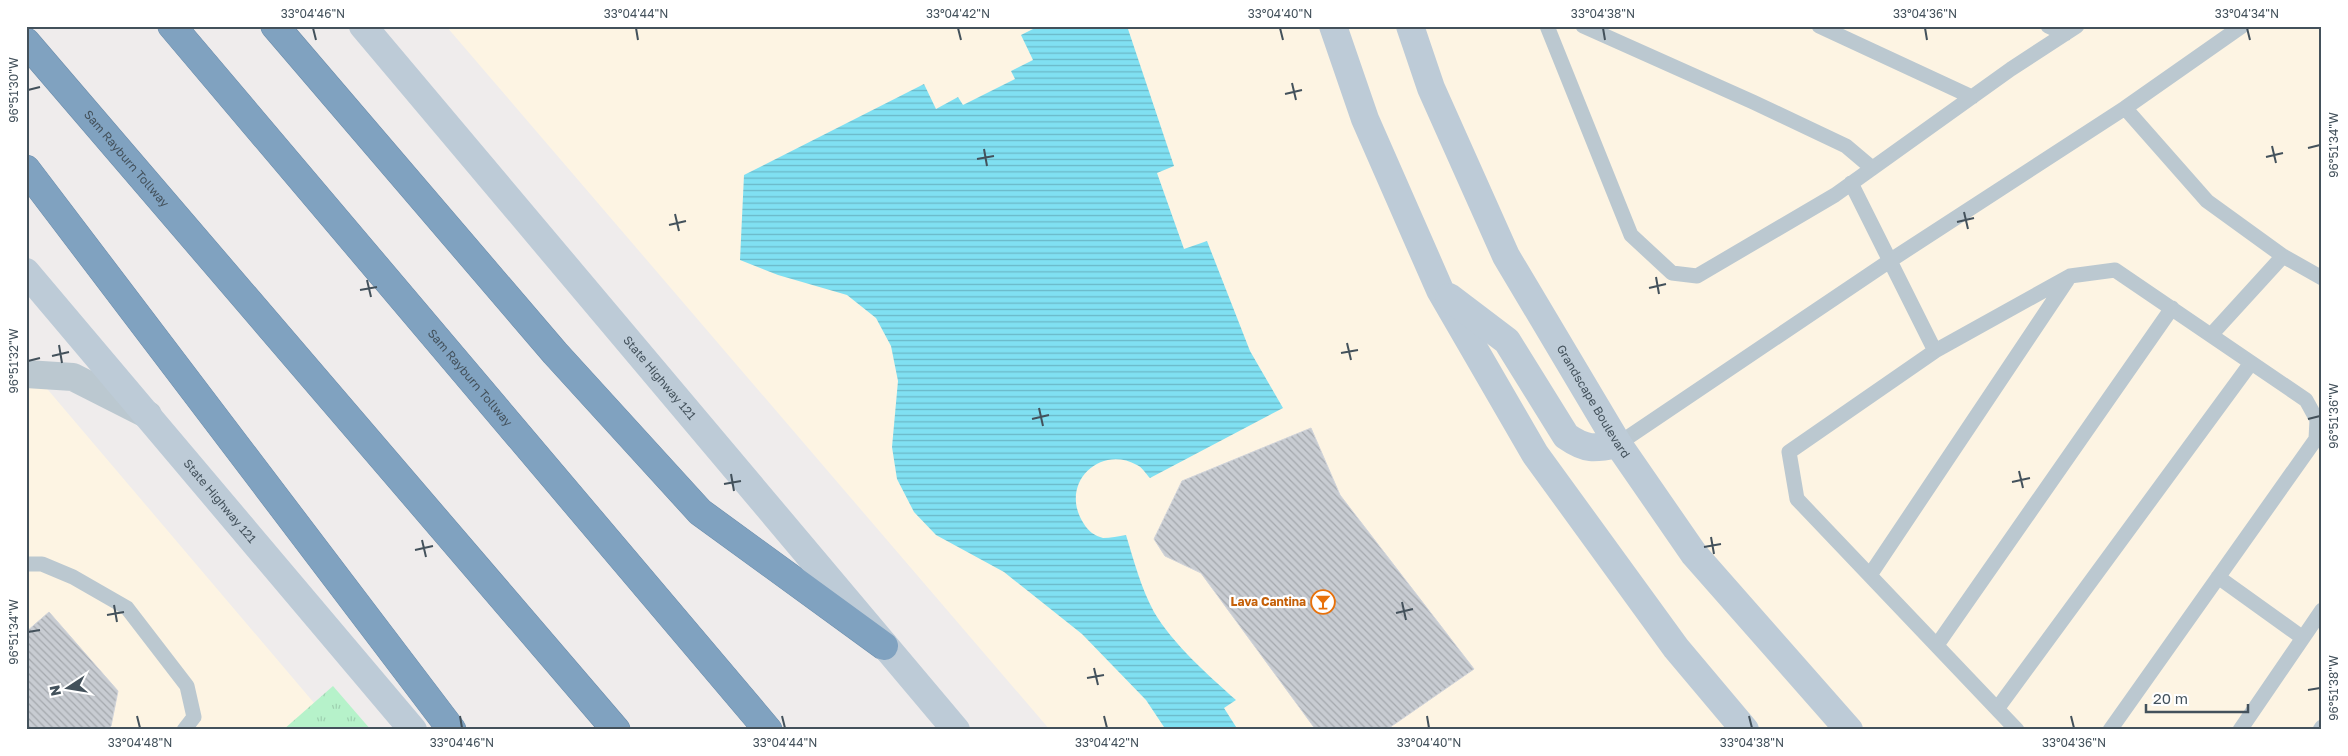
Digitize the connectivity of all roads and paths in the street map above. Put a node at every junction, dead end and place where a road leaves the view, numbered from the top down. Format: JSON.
{"nodes":[{"id":1,"x":172,"y":26,"type":"edge"},
{"id":2,"x":275,"y":26,"type":"edge"},
{"id":3,"x":363,"y":26,"type":"edge"},
{"id":4,"x":1333,"y":26,"type":"edge"},
{"id":5,"x":1410,"y":26,"type":"edge"},
{"id":6,"x":1548,"y":26,"type":"edge"},
{"id":7,"x":1583,"y":26,"type":"edge"},
{"id":8,"x":1819,"y":26,"type":"edge"},
{"id":9,"x":2048,"y":26,"type":"edge"},
{"id":10,"x":2235,"y":28,"type":"edge"},
{"id":11,"x":2071,"y":30,"type":"edge"},
{"id":12,"x":26,"y":42,"type":"edge"},
{"id":13,"x":1972,"y":97,"type":"junction"},
{"id":14,"x":2125,"y":108,"type":"junction"},
{"id":15,"x":1872,"y":168,"type":"junction"},
{"id":16,"x":26,"y":169,"type":"edge"},
{"id":17,"x":1851,"y":183,"type":"junction"},
{"id":18,"x":2282,"y":256,"type":"junction"},
{"id":19,"x":1891,"y":260,"type":"junction"},
{"id":20,"x":26,"y":272,"type":"edge"},
{"id":21,"x":2070,"y":276,"type":"junction"},
{"id":22,"x":2322,"y":278,"type":"edge"},
{"id":23,"x":1440,"y":290,"type":"junction"},
{"id":24,"x":2172,"y":308,"type":"junction"},
{"id":25,"x":2210,"y":335,"type":"junction"},
{"id":26,"x":1935,"y":351,"type":"junction"},
{"id":27,"x":2251,"y":363,"type":"junction"},
{"id":28,"x":26,"y":374,"type":"edge"},
{"id":29,"x":150,"y":416,"type":"junction"},
{"id":30,"x":1618,"y":444,"type":"junction"},
{"id":31,"x":26,"y":564,"type":"edge"},
{"id":32,"x":1870,"y":575,"type":"junction"},
{"id":33,"x":2218,"y":577,"type":"junction"},
{"id":34,"x":2322,"y":610,"type":"edge"},
{"id":35,"x":2303,"y":638,"type":"junction"},
{"id":36,"x":1936,"y":645,"type":"junction"},
{"id":37,"x":884,"y":646,"type":"junction"},
{"id":38,"x":1997,"y":709,"type":"junction"},
{"id":39,"x":184,"y":730,"type":"edge"},
{"id":40,"x":413,"y":730,"type":"edge"},
{"id":41,"x":452,"y":730,"type":"edge"},
{"id":42,"x":616,"y":730,"type":"edge"},
{"id":43,"x":768,"y":730,"type":"edge"},
{"id":44,"x":956,"y":730,"type":"edge"},
{"id":45,"x":1744,"y":730,"type":"edge"},
{"id":46,"x":1848,"y":730,"type":"edge"},
{"id":47,"x":2017,"y":730,"type":"edge"},
{"id":48,"x":2110,"y":730,"type":"edge"},
{"id":49,"x":2240,"y":730,"type":"edge"}],
"edges":[{"from":1,"to":43,"type":"highway","name":"Sam Rayburn Tollway"},
{"from":2,"to":37,"type":"highway"},
{"from":3,"to":37,"type":"street","name":"State Highway 121"},
{"from":4,"to":23,"type":"street"},
{"from":5,"to":30,"type":"street","name":"Grandscape Boulevard"},
{"from":6,"to":17,"type":"lane"},
{"from":7,"to":15,"type":"lane"},
{"from":8,"to":13,"type":"lane"},
{"from":9,"to":11,"type":"lane"},
{"from":10,"to":14,"type":"lane"},
{"from":11,"to":13,"type":"lane"},
{"from":12,"to":42,"type":"highway","name":"Sam Rayburn Tollway"},
{"from":13,"to":15,"type":"lane"},
{"from":14,"to":18,"type":"lane"},
{"from":14,"to":19,"type":"lane"},
{"from":15,"to":17,"type":"lane"},
{"from":16,"to":41,"type":"highway"},
{"from":17,"to":19,"type":"lane"},
{"from":18,"to":22,"type":"lane"},
{"from":18,"to":25,"type":"lane"},
{"from":19,"to":26,"type":"lane"},
{"from":19,"to":30,"type":"lane"},
{"from":20,"to":29,"type":"street","name":"State Highway 121"},
{"from":21,"to":24,"type":"lane"},
{"from":21,"to":26,"type":"lane"},
{"from":21,"to":32,"type":"lane"},
{"from":23,"to":30,"type":"street"},
{"from":23,"to":45,"type":"street"},
{"from":24,"to":25,"type":"lane"},
{"from":24,"to":36,"type":"lane"},
{"from":25,"to":27,"type":"lane"},
{"from":26,"to":32,"type":"lane"},
{"from":27,"to":33,"type":"lane"},
{"from":27,"to":38,"type":"lane"},
{"from":28,"to":29,"type":"street"},
{"from":29,"to":40,"type":"street","name":"State Highway 121"},
{"from":30,"to":46,"type":"street","name":"Grandscape Boulevard"},
{"from":31,"to":39,"type":"lane"},
{"from":32,"to":36,"type":"lane"},
{"from":33,"to":35,"type":"lane"},
{"from":33,"to":48,"type":"lane"},
{"from":34,"to":35,"type":"lane"},
{"from":35,"to":49,"type":"lane"},
{"from":36,"to":38,"type":"lane"},
{"from":37,"to":44,"type":"street","name":"State Highway 121"},
{"from":38,"to":47,"type":"lane"}]}
